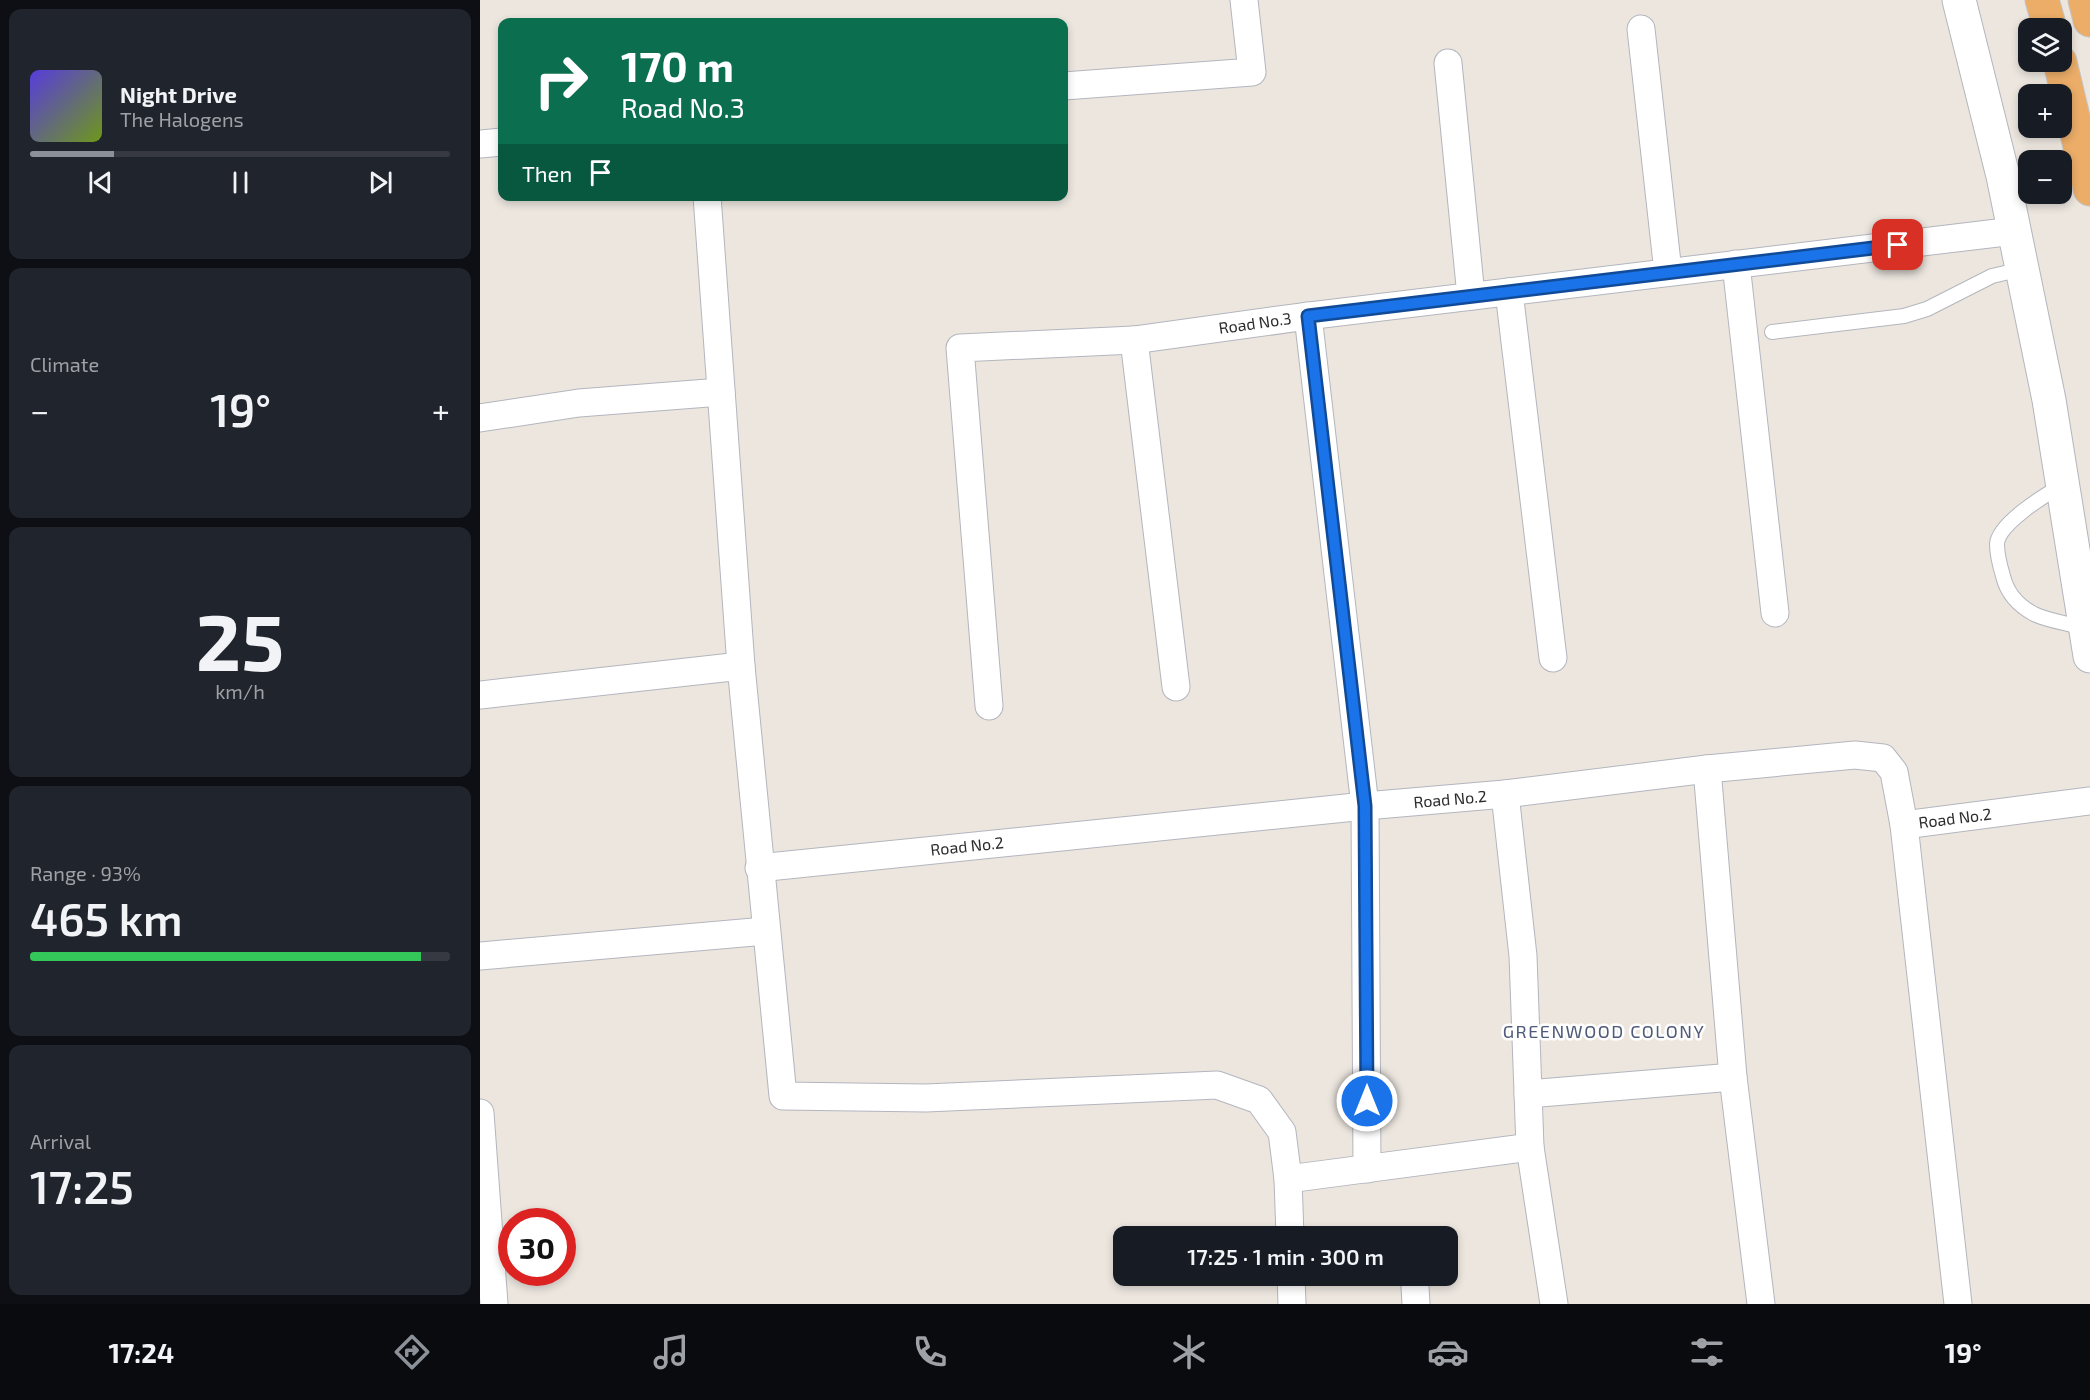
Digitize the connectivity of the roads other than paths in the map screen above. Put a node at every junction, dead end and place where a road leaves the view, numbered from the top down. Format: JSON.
{"nodes":[{"id":1,"x":1244,"y":0,"type":"edge"},
{"id":2,"x":1959,"y":0,"type":"edge"},
{"id":3,"x":2042,"y":0,"type":"edge"},
{"id":4,"x":2085,"y":0,"type":"edge"},
{"id":5,"x":2047,"y":18,"type":"edge"},
{"id":6,"x":2090,"y":20,"type":"edge"},
{"id":7,"x":1641,"y":29,"type":"dead end"},
{"id":8,"x":1448,"y":63,"type":"dead end"},
{"id":9,"x":2062,"y":72,"type":"edge"},
{"id":10,"x":1068,"y":86,"type":"edge"},
{"id":11,"x":498,"y":142,"type":"edge"},
{"id":12,"x":480,"y":144,"type":"edge"},
{"id":13,"x":2090,"y":189,"type":"edge"},
{"id":14,"x":707,"y":201,"type":"edge"},
{"id":15,"x":2014,"y":231,"type":"junction"},
{"id":16,"x":1736,"y":264,"type":"junction"},
{"id":17,"x":2022,"y":269,"type":"junction"},
{"id":18,"x":1668,"y":273,"type":"junction"},
{"id":19,"x":1509,"y":292,"type":"junction"},
{"id":20,"x":1471,"y":296,"type":"junction"},
{"id":21,"x":1308,"y":316,"type":"junction"},
{"id":22,"x":1772,"y":332,"type":"dead end"},
{"id":23,"x":1134,"y":340,"type":"junction"},
{"id":24,"x":721,"y":392,"type":"junction"},
{"id":25,"x":480,"y":418,"type":"edge"},
{"id":26,"x":2062,"y":485,"type":"junction"},
{"id":27,"x":1775,"y":613,"type":"dead end"},
{"id":28,"x":2088,"y":642,"type":"edge"},
{"id":29,"x":1553,"y":658,"type":"dead end"},
{"id":30,"x":741,"y":666,"type":"junction"},
{"id":31,"x":1176,"y":687,"type":"dead end"},
{"id":32,"x":480,"y":695,"type":"edge"},
{"id":33,"x":989,"y":706,"type":"dead end"},
{"id":34,"x":1707,"y":769,"type":"junction"},
{"id":35,"x":1505,"y":795,"type":"junction"},
{"id":36,"x":2090,"y":801,"type":"edge"},
{"id":37,"x":1365,"y":806,"type":"junction"},
{"id":38,"x":1904,"y":825,"type":"junction"},
{"id":39,"x":759,"y":868,"type":"junction"},
{"id":40,"x":766,"y":931,"type":"junction"},
{"id":41,"x":480,"y":956,"type":"edge"},
{"id":42,"x":1732,"y":1077,"type":"junction"},
{"id":43,"x":1528,"y":1094,"type":"junction"},
{"id":44,"x":480,"y":1113,"type":"edge"},
{"id":45,"x":1530,"y":1147,"type":"junction"},
{"id":46,"x":1367,"y":1170,"type":"junction"},
{"id":47,"x":1288,"y":1179,"type":"junction"},
{"id":48,"x":1290,"y":1226,"type":"edge"},
{"id":49,"x":485,"y":1249,"type":"edge"},
{"id":50,"x":1291,"y":1286,"type":"edge"},
{"id":51,"x":494,"y":1304,"type":"edge"},
{"id":52,"x":1292,"y":1304,"type":"edge"},
{"id":53,"x":1554,"y":1304,"type":"edge"},
{"id":54,"x":1761,"y":1304,"type":"edge"},
{"id":55,"x":1958,"y":1304,"type":"edge"}],
"edges":[{"from":1,"to":10,"type":"street"},
{"from":2,"to":15,"type":"street"},
{"from":3,"to":5,"type":"highway"},
{"from":4,"to":6,"type":"highway"},
{"from":7,"to":18,"type":"street"},
{"from":8,"to":20,"type":"street"},
{"from":9,"to":13,"type":"highway"},
{"from":11,"to":12,"type":"street"},
{"from":14,"to":24,"type":"street"},
{"from":15,"to":16,"type":"street","name":"Road No.3"},
{"from":15,"to":17,"type":"street"},
{"from":16,"to":18,"type":"street","name":"Road No.3"},
{"from":16,"to":27,"type":"street"},
{"from":17,"to":22,"type":"lane"},
{"from":17,"to":26,"type":"street"},
{"from":18,"to":19,"type":"street","name":"Road No.3"},
{"from":19,"to":20,"type":"street","name":"Road No.3"},
{"from":19,"to":29,"type":"street"},
{"from":20,"to":21,"type":"street","name":"Road No.3"},
{"from":21,"to":23,"type":"street","name":"Road No.3"},
{"from":21,"to":37,"type":"street"},
{"from":23,"to":31,"type":"street"},
{"from":23,"to":33,"type":"street","name":"Road No.3"},
{"from":24,"to":25,"type":"street"},
{"from":24,"to":30,"type":"street"},
{"from":26,"to":28,"type":"street"},
{"from":26,"to":28,"type":"lane"},
{"from":30,"to":32,"type":"street"},
{"from":30,"to":39,"type":"street"},
{"from":34,"to":35,"type":"street","name":"Road No.2"},
{"from":34,"to":38,"type":"street","name":"Road No.2"},
{"from":34,"to":42,"type":"street"},
{"from":35,"to":37,"type":"street","name":"Road No.2"},
{"from":35,"to":43,"type":"street"},
{"from":36,"to":38,"type":"street","name":"Road No.2"},
{"from":37,"to":39,"type":"street","name":"Road No.2"},
{"from":37,"to":46,"type":"street"},
{"from":38,"to":55,"type":"street"},
{"from":39,"to":40,"type":"street"},
{"from":40,"to":41,"type":"street"},
{"from":40,"to":47,"type":"street"},
{"from":42,"to":43,"type":"street"},
{"from":42,"to":54,"type":"street"},
{"from":43,"to":45,"type":"street"},
{"from":44,"to":49,"type":"street"},
{"from":45,"to":46,"type":"street"},
{"from":45,"to":53,"type":"street"},
{"from":46,"to":47,"type":"street"},
{"from":47,"to":48,"type":"street"},
{"from":49,"to":51,"type":"street"},
{"from":50,"to":52,"type":"street"}]}
